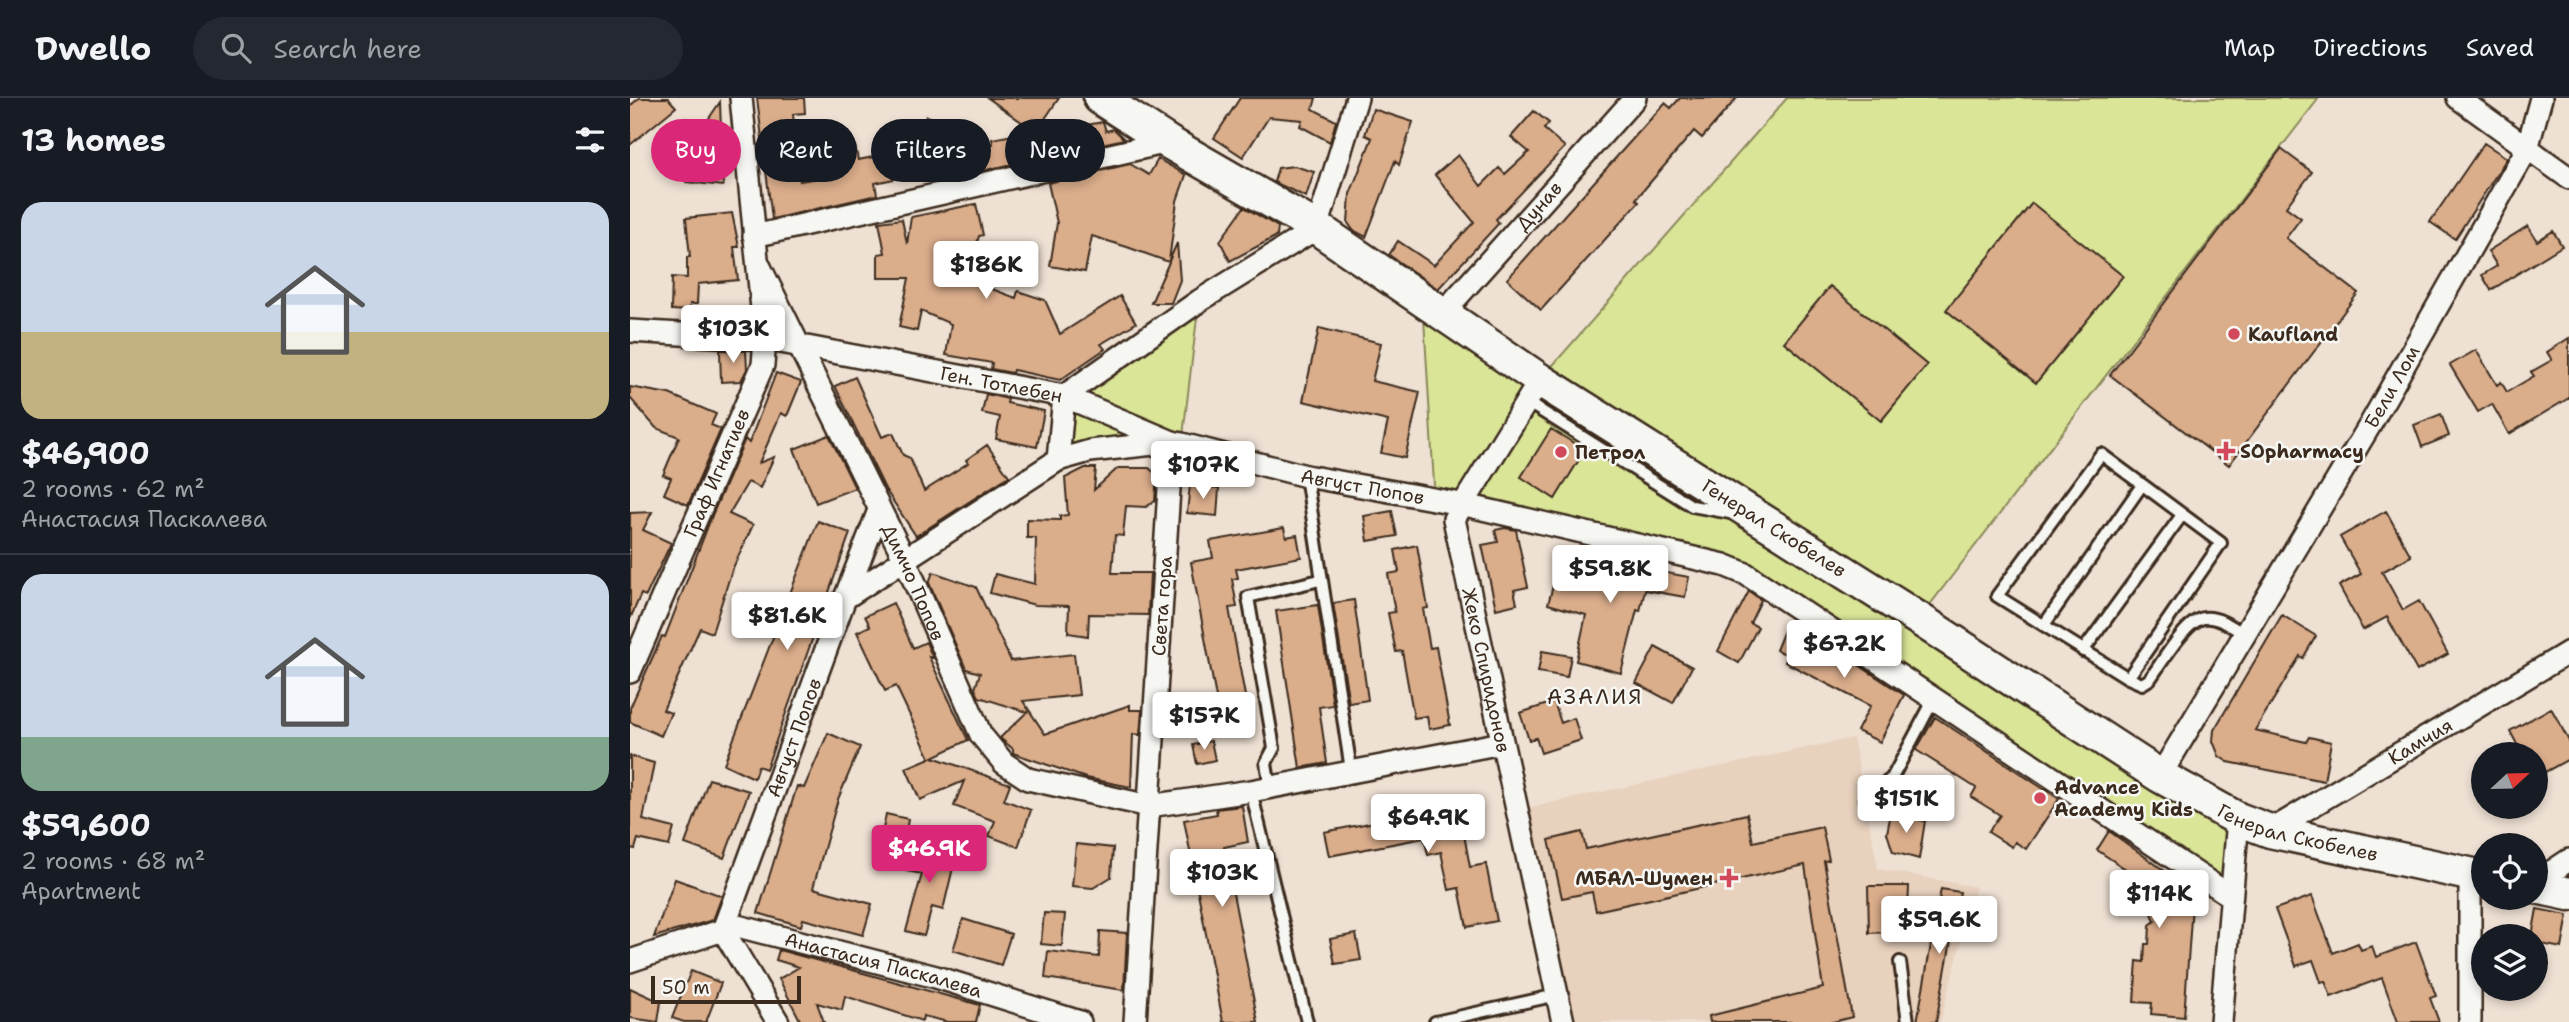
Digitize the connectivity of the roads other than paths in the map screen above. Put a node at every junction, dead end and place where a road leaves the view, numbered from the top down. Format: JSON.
{"nodes":[{"id":1,"x":741,"y":98,"type":"edge"},
{"id":2,"x":1100,"y":98,"type":"edge"},
{"id":3,"x":1357,"y":98,"type":"edge"},
{"id":4,"x":1635,"y":98,"type":"edge"},
{"id":5,"x":2458,"y":98,"type":"edge"},
{"id":6,"x":2541,"y":98,"type":"edge"},
{"id":7,"x":1168,"y":142,"type":"junction"},
{"id":8,"x":2527,"y":149,"type":"junction"},
{"id":9,"x":2569,"y":178,"type":"edge"},
{"id":10,"x":1317,"y":228,"type":"junction"},
{"id":11,"x":754,"y":236,"type":"junction"},
{"id":12,"x":758,"y":263,"type":"junction"},
{"id":13,"x":1442,"y":314,"type":"junction"},
{"id":14,"x":630,"y":331,"type":"edge"},
{"id":15,"x":765,"y":340,"type":"junction"},
{"id":16,"x":798,"y":346,"type":"junction"},
{"id":17,"x":1533,"y":391,"type":"junction"},
{"id":18,"x":1064,"y":396,"type":"junction"},
{"id":19,"x":1172,"y":442,"type":"junction"},
{"id":20,"x":1058,"y":460,"type":"junction"},
{"id":21,"x":1306,"y":476,"type":"junction"},
{"id":22,"x":2142,"y":485,"type":"junction"},
{"id":23,"x":1461,"y":504,"type":"junction"},
{"id":24,"x":879,"y":510,"type":"junction"},
{"id":25,"x":2182,"y":515,"type":"junction"},
{"id":26,"x":905,"y":560,"type":"junction"},
{"id":27,"x":1320,"y":580,"type":"junction"},
{"id":28,"x":845,"y":598,"type":"junction"},
{"id":29,"x":2044,"y":625,"type":"junction"},
{"id":30,"x":2244,"y":634,"type":"junction"},
{"id":31,"x":2083,"y":651,"type":"junction"},
{"id":32,"x":2569,"y":652,"type":"edge"},
{"id":33,"x":630,"y":672,"type":"edge"},
{"id":34,"x":2128,"y":678,"type":"junction"},
{"id":35,"x":1934,"y":698,"type":"junction"},
{"id":36,"x":1502,"y":743,"type":"junction"},
{"id":37,"x":1351,"y":770,"type":"junction"},
{"id":38,"x":2160,"y":776,"type":"junction"},
{"id":39,"x":1261,"y":789,"type":"junction"},
{"id":40,"x":1865,"y":799,"type":"dead end"},
{"id":41,"x":1149,"y":806,"type":"junction"},
{"id":42,"x":2238,"y":819,"type":"junction"},
{"id":43,"x":2270,"y":831,"type":"junction"},
{"id":44,"x":2569,"y":860,"type":"edge"},
{"id":45,"x":2548,"y":873,"type":"edge"},
{"id":46,"x":2471,"y":874,"type":"edge"},
{"id":47,"x":2548,"y":890,"type":"edge"},
{"id":48,"x":2569,"y":894,"type":"edge"},
{"id":49,"x":2229,"y":895,"type":"junction"},
{"id":50,"x":2475,"y":910,"type":"edge"},
{"id":51,"x":725,"y":927,"type":"junction"},
{"id":52,"x":630,"y":961,"type":"edge"},
{"id":53,"x":1900,"y":962,"type":"dead end"},
{"id":54,"x":1557,"y":995,"type":"junction"},
{"id":55,"x":778,"y":1022,"type":"edge"},
{"id":56,"x":1080,"y":1022,"type":"edge"},
{"id":57,"x":1135,"y":1022,"type":"edge"},
{"id":58,"x":1307,"y":1022,"type":"edge"},
{"id":59,"x":1435,"y":1022,"type":"edge"},
{"id":60,"x":1563,"y":1022,"type":"edge"},
{"id":61,"x":1908,"y":1022,"type":"edge"},
{"id":62,"x":2221,"y":1022,"type":"edge"},
{"id":63,"x":2470,"y":1022,"type":"edge"}],
"edges":[{"from":1,"to":11,"type":"street","name":"Граф Игнатиев"},
{"from":2,"to":7,"type":"street","name":"Генерал Скобелев"},
{"from":3,"to":10,"type":"street"},
{"from":4,"to":13,"type":"street","name":"Дунав"},
{"from":5,"to":8,"type":"street"},
{"from":6,"to":8,"type":"street","name":"Бели Лом"},
{"from":7,"to":10,"type":"street","name":"Генерал Скобелев"},
{"from":7,"to":11,"type":"street"},
{"from":8,"to":9,"type":"street"},
{"from":8,"to":30,"type":"street","name":"Бели Лом"},
{"from":10,"to":13,"type":"street","name":"Генерал Скобелев"},
{"from":10,"to":18,"type":"street","name":"Ген. Тотлебен"},
{"from":11,"to":12,"type":"street","name":"Граф Игнатиев"},
{"from":12,"to":15,"type":"street","name":"Граф Игнатиев"},
{"from":12,"to":16,"type":"street","name":"Димчо Попов"},
{"from":13,"to":17,"type":"street","name":"Генерал Скобелев"},
{"from":14,"to":15,"type":"street","name":"Ген. Тотлебен"},
{"from":15,"to":16,"type":"street","name":"Ген. Тотлебен"},
{"from":15,"to":33,"type":"street","name":"Граф Игнатиев"},
{"from":16,"to":18,"type":"street","name":"Ген. Тотлебен"},
{"from":16,"to":24,"type":"street","name":"Димчо Попов"},
{"from":17,"to":23,"type":"street","name":"Жеко Спиридонов"},
{"from":17,"to":38,"type":"street","name":"Генерал Скобелев"},
{"from":18,"to":19,"type":"street"},
{"from":18,"to":20,"type":"street"},
{"from":19,"to":20,"type":"street","name":"Август Попов"},
{"from":19,"to":21,"type":"street","name":"Август Попов"},
{"from":19,"to":41,"type":"street","name":"Света гора"},
{"from":20,"to":26,"type":"street","name":"Август Попов"},
{"from":21,"to":23,"type":"street","name":"Август Попов"},
{"from":21,"to":27,"type":"lane"},
{"from":22,"to":25,"type":"lane"},
{"from":22,"to":29,"type":"lane"},
{"from":22,"to":29,"type":"lane"},
{"from":23,"to":35,"type":"street","name":"Август Попов"},
{"from":23,"to":36,"type":"street","name":"Жеко Спиридонов"},
{"from":24,"to":26,"type":"street","name":"Димчо Попов"},
{"from":24,"to":28,"type":"street"},
{"from":25,"to":31,"type":"lane"},
{"from":25,"to":34,"type":"lane"},
{"from":26,"to":28,"type":"street","name":"Август Попов"},
{"from":26,"to":41,"type":"street","name":"Димчо Попов"},
{"from":27,"to":37,"type":"lane"},
{"from":27,"to":39,"type":"lane"},
{"from":28,"to":51,"type":"street","name":"Август Попов"},
{"from":29,"to":31,"type":"lane"},
{"from":30,"to":34,"type":"lane"},
{"from":30,"to":38,"type":"street","name":"Бели Лом"},
{"from":31,"to":34,"type":"lane"},
{"from":32,"to":43,"type":"street","name":"Камчия"},
{"from":35,"to":40,"type":"lane"},
{"from":35,"to":49,"type":"street","name":"Август Попов"},
{"from":36,"to":37,"type":"street"},
{"from":36,"to":54,"type":"street","name":"Жеко Спиридонов"},
{"from":37,"to":39,"type":"street"},
{"from":38,"to":42,"type":"street","name":"Генерал Скобелев"},
{"from":39,"to":41,"type":"street"},
{"from":39,"to":58,"type":"lane"},
{"from":41,"to":57,"type":"street","name":"Света гора"},
{"from":42,"to":43,"type":"street","name":"Генерал Скобелев"},
{"from":42,"to":49,"type":"street"},
{"from":43,"to":46,"type":"street","name":"Генерал Скобелев"},
{"from":44,"to":45,"type":"street"},
{"from":47,"to":48,"type":"street"},
{"from":49,"to":62,"type":"street"},
{"from":50,"to":63,"type":"street"},
{"from":51,"to":52,"type":"street"},
{"from":51,"to":55,"type":"street"},
{"from":51,"to":56,"type":"street","name":"Анастасия Паскалева"},
{"from":53,"to":61,"type":"lane"},
{"from":54,"to":59,"type":"lane"},
{"from":54,"to":60,"type":"street","name":"Жеко Спиридонов"}]}
